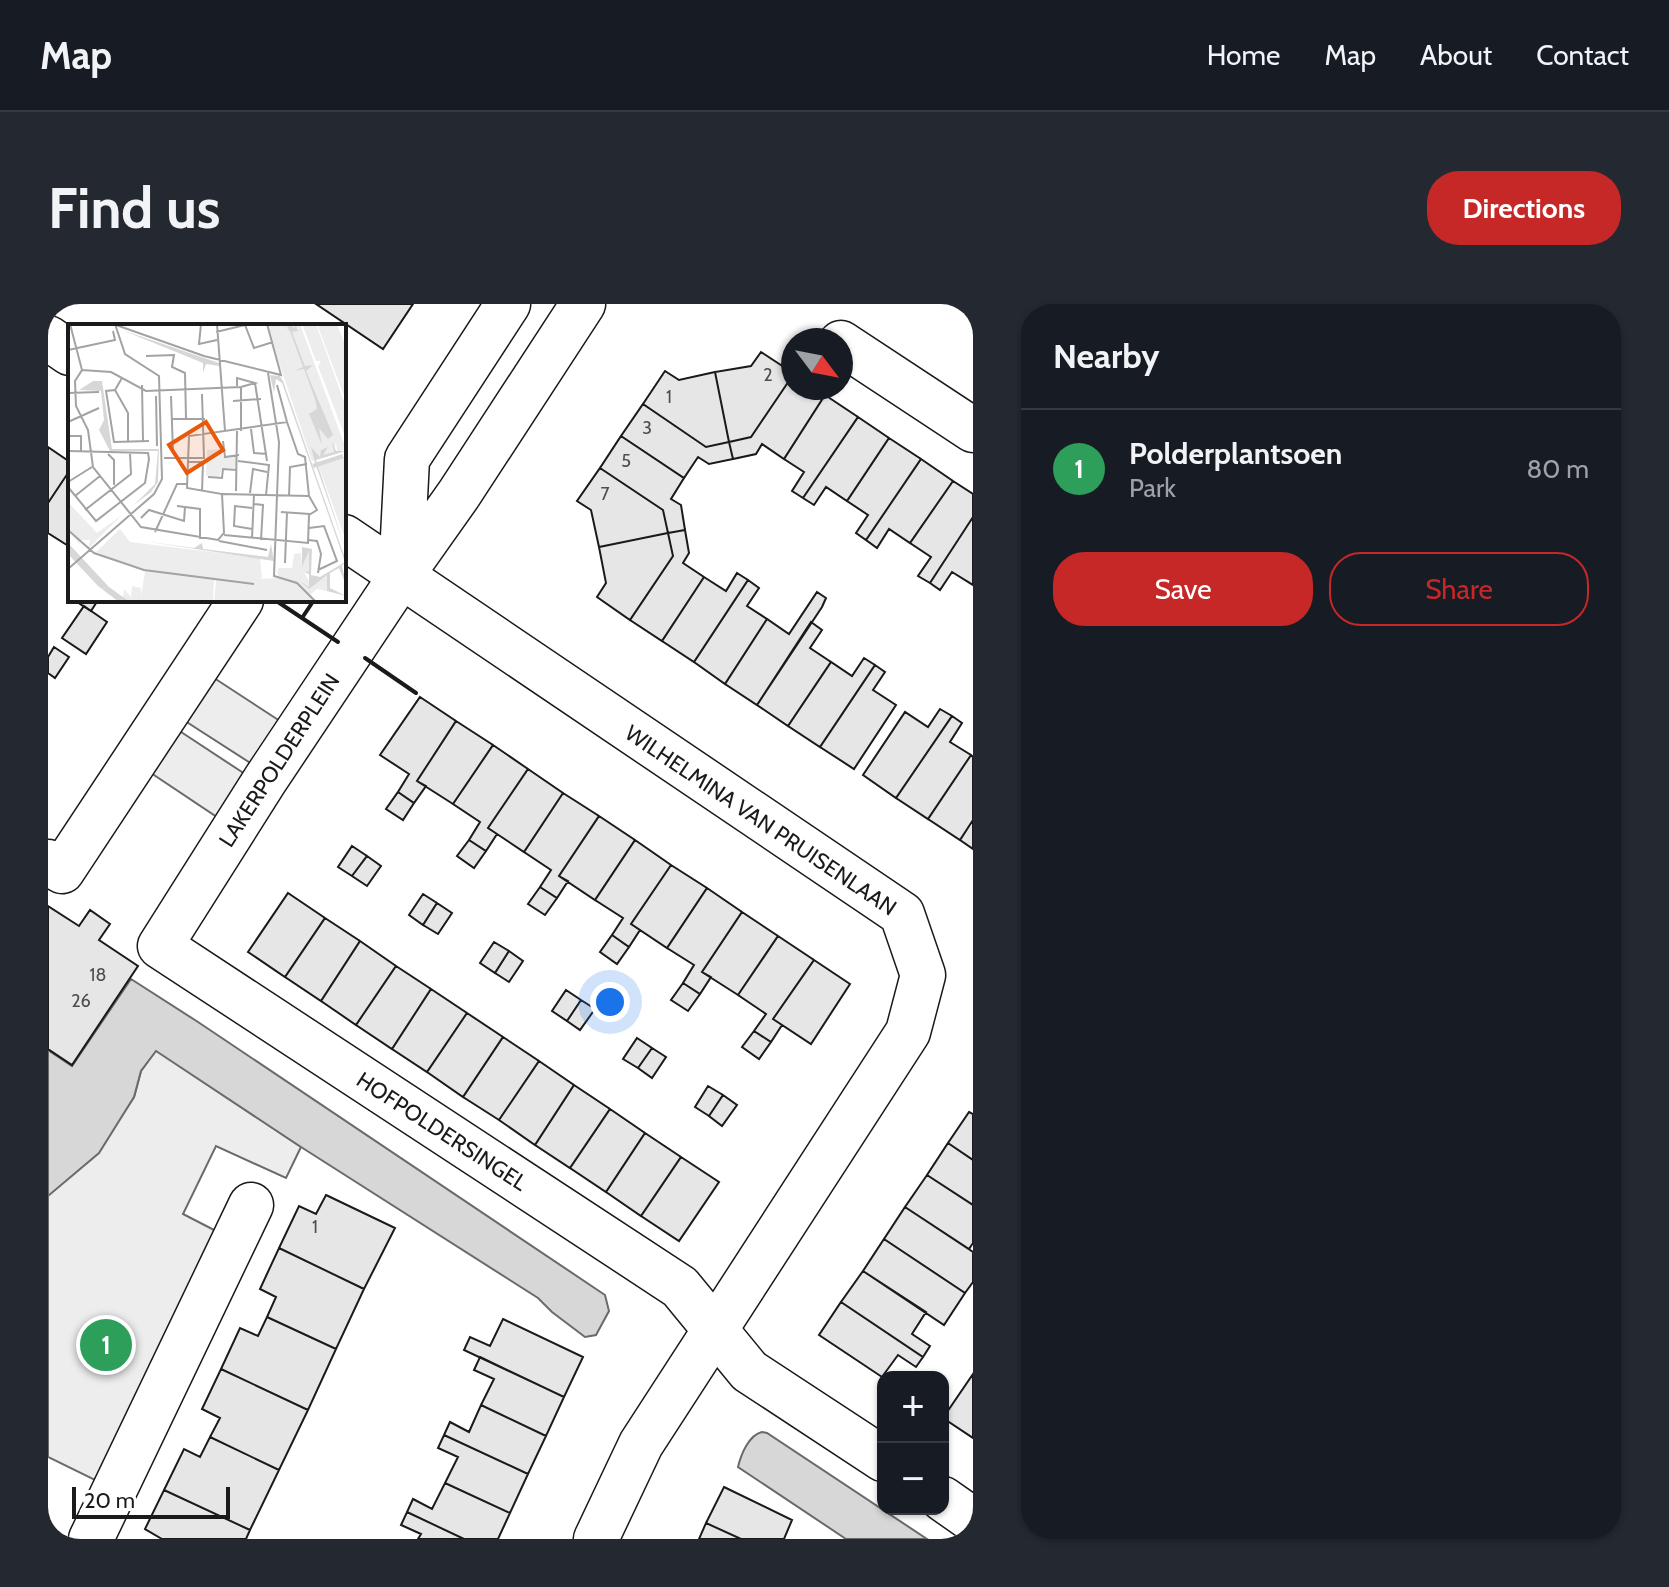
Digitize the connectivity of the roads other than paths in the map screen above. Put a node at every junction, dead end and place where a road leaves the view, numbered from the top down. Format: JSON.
{"nodes":[{"id":1,"x":508,"y":304,"type":"edge"},
{"id":2,"x":583,"y":304,"type":"edge"},
{"id":3,"x":48,"y":338,"type":"edge"},
{"id":4,"x":853,"y":351,"type":"edge"},
{"id":5,"x":68,"y":352,"type":"edge"},
{"id":6,"x":973,"y":430,"type":"edge"},
{"id":7,"x":346,"y":538,"type":"edge"},
{"id":8,"x":401,"y":576,"type":"junction"},
{"id":9,"x":240,"y":602,"type":"edge"},
{"id":10,"x":55,"y":867,"type":"edge"},
{"id":11,"x":160,"y":946,"type":"joint"},
{"id":12,"x":251,"y":1205,"type":"dead end"},
{"id":13,"x":715,"y":1328,"type":"junction"},
{"id":14,"x":877,"y":1455,"type":"edge"},
{"id":15,"x":949,"y":1503,"type":"edge"},
{"id":16,"x":973,"y":1520,"type":"edge"},
{"id":17,"x":91,"y":1539,"type":"edge"},
{"id":18,"x":596,"y":1539,"type":"edge"}],
"edges":[{"from":1,"to":8,"type":"street"},
{"from":2,"to":8,"type":"street","name":"LAKERPOLDERPLEIN"},
{"from":3,"to":5,"type":"street"},
{"from":4,"to":6,"type":"street"},
{"from":7,"to":8,"type":"street","name":"WILHELMINA VAN PRUISENLAAN"},
{"from":8,"to":11,"type":"street","name":"LAKERPOLDERPLEIN"},
{"from":8,"to":13,"type":"street","name":"WILHELMINA VAN PRUISENLAAN"},
{"from":9,"to":10,"type":"street"},
{"from":11,"to":13,"type":"street","name":"HOFPOLDERSINGEL"},
{"from":12,"to":17,"type":"street"},
{"from":13,"to":14,"type":"street","name":"HOFPOLDERSINGEL"},
{"from":13,"to":18,"type":"street","name":"WILHELMINA VAN PRUISENLAAN"},
{"from":15,"to":16,"type":"street"}]}
